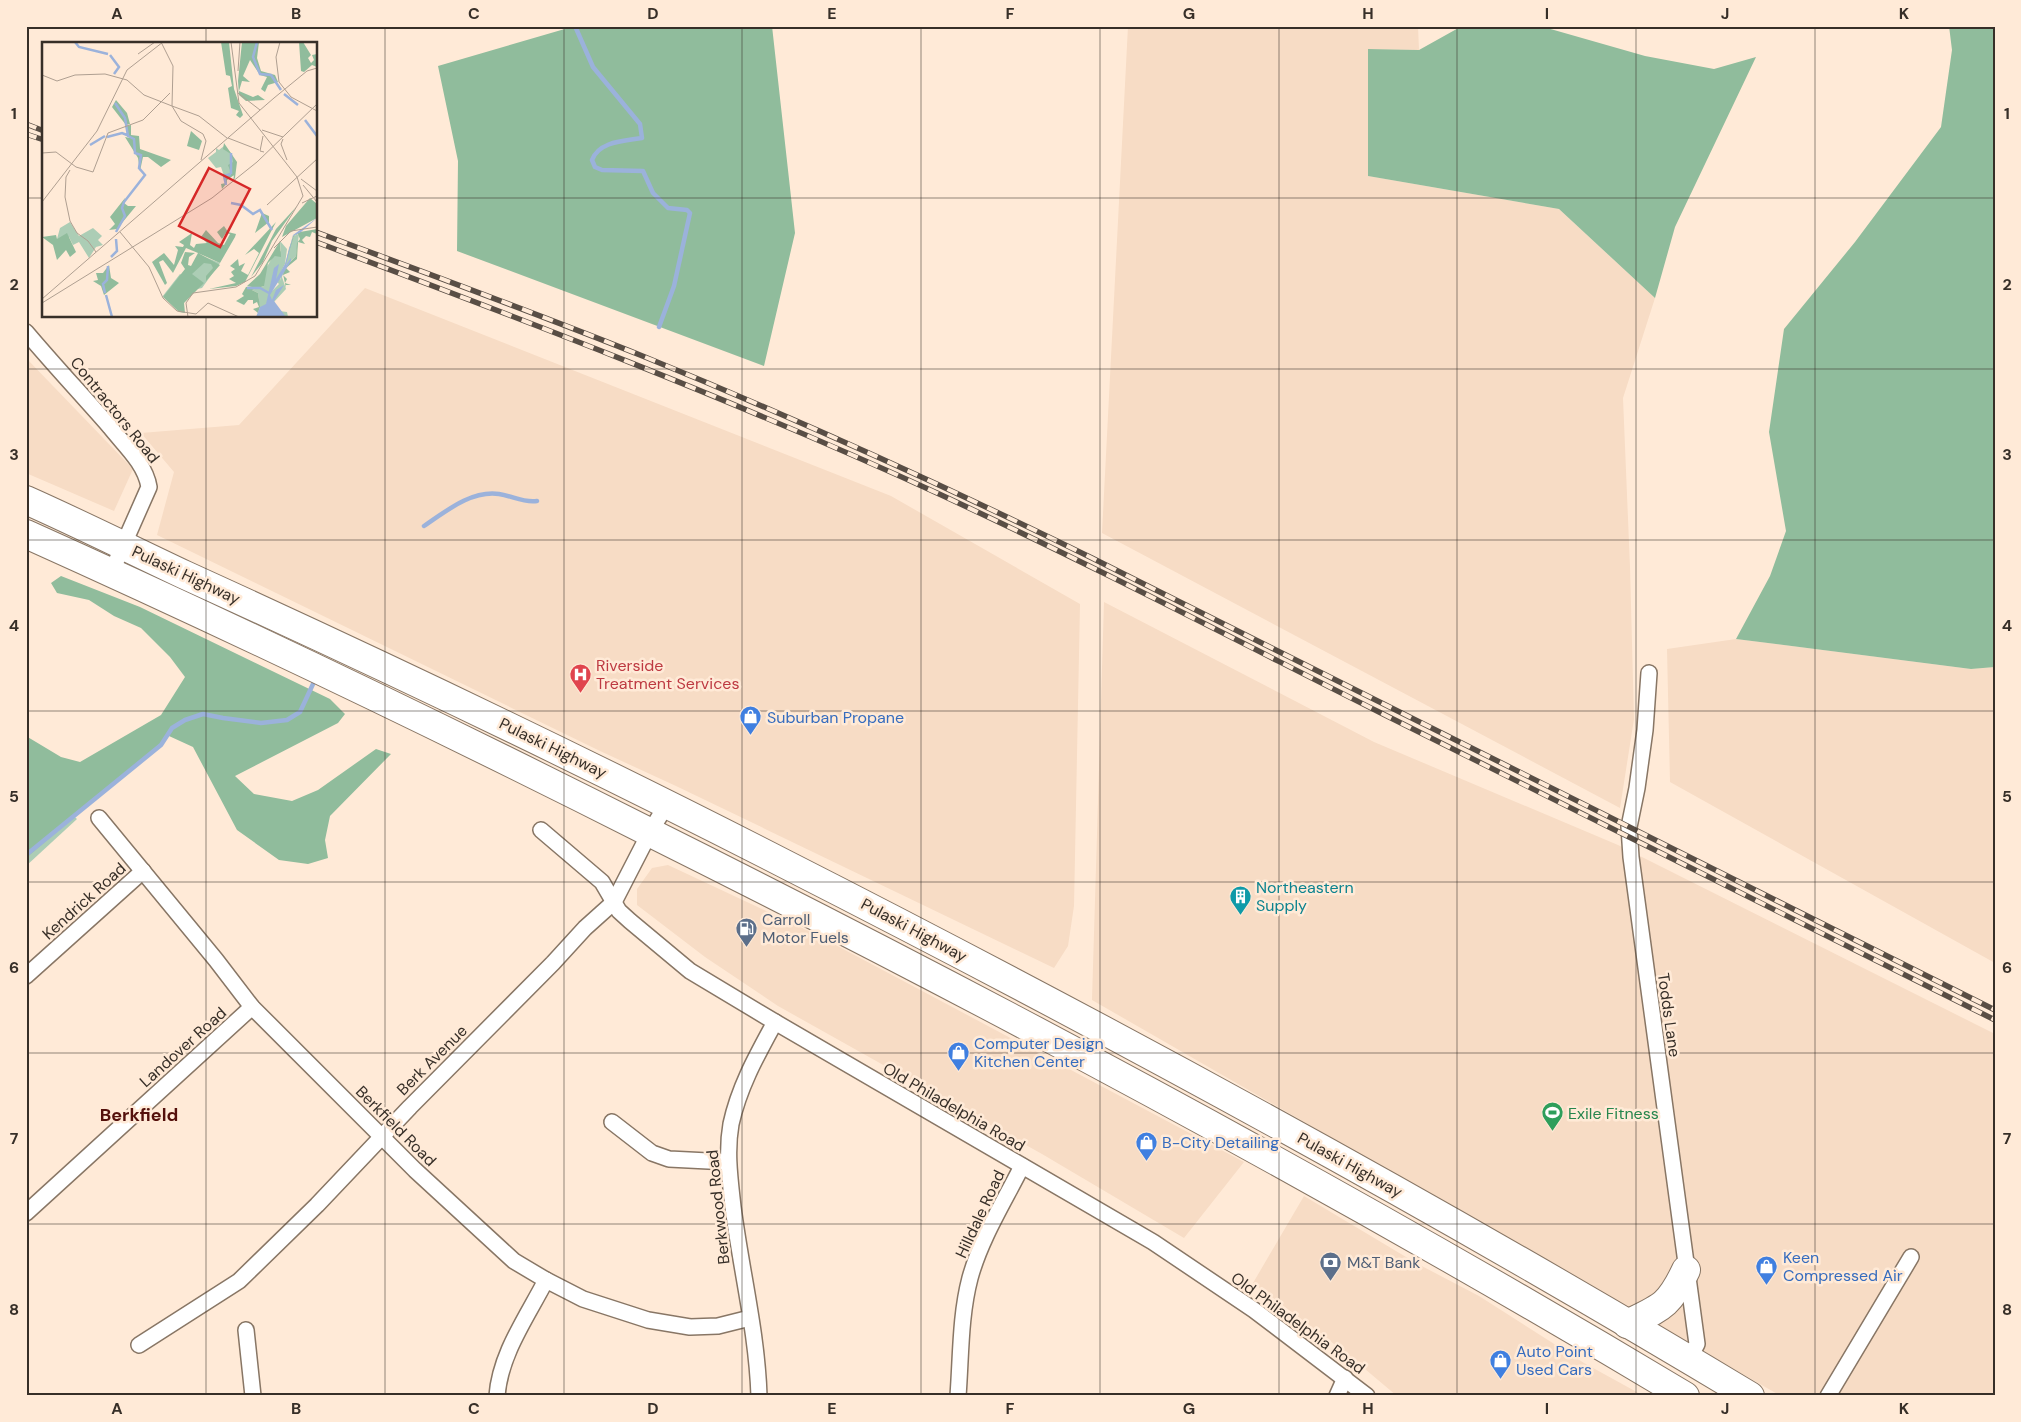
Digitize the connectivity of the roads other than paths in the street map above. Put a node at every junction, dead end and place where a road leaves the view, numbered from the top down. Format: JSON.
{"nodes":[{"id":1,"x":26,"y":332,"type":"edge"},
{"id":2,"x":26,"y":500,"type":"edge"},
{"id":3,"x":26,"y":534,"type":"edge"},
{"id":4,"x":122,"y":546,"type":"junction"},
{"id":5,"x":111,"y":573,"type":"junction"},
{"id":6,"x":1649,"y":673,"type":"dead end"},
{"id":7,"x":667,"y":804,"type":"junction"},
{"id":8,"x":100,"y":818,"type":"dead end"},
{"id":9,"x":541,"y":830,"type":"dead end"},
{"id":10,"x":650,"y":832,"type":"junction"},
{"id":11,"x":143,"y":872,"type":"junction"},
{"id":12,"x":614,"y":902,"type":"junction"},
{"id":13,"x":26,"y":976,"type":"edge"},
{"id":14,"x":252,"y":1007,"type":"junction"},
{"id":15,"x":775,"y":1022,"type":"junction"},
{"id":16,"x":612,"y":1122,"type":"dead end"},
{"id":17,"x":382,"y":1137,"type":"junction"},
{"id":18,"x":728,"y":1162,"type":"junction"},
{"id":19,"x":1022,"y":1166,"type":"junction"},
{"id":20,"x":26,"y":1213,"type":"edge"},
{"id":21,"x":1911,"y":1257,"type":"dead end"},
{"id":22,"x":1686,"y":1270,"type":"junction"},
{"id":23,"x":546,"y":1280,"type":"junction"},
{"id":24,"x":750,"y":1318,"type":"junction"},
{"id":25,"x":1627,"y":1324,"type":"junction"},
{"id":26,"x":246,"y":1330,"type":"dead end"},
{"id":27,"x":139,"y":1345,"type":"dead end"},
{"id":28,"x":1689,"y":1359,"type":"junction"},
{"id":29,"x":1345,"y":1378,"type":"junction"},
{"id":30,"x":252,"y":1396,"type":"edge"},
{"id":31,"x":497,"y":1396,"type":"edge"},
{"id":32,"x":759,"y":1396,"type":"edge"},
{"id":33,"x":958,"y":1396,"type":"edge"},
{"id":34,"x":1337,"y":1396,"type":"edge"},
{"id":35,"x":1367,"y":1396,"type":"edge"},
{"id":36,"x":1685,"y":1396,"type":"edge"},
{"id":37,"x":1750,"y":1396,"type":"edge"},
{"id":38,"x":1828,"y":1396,"type":"edge"}],
"edges":[{"from":1,"to":4,"type":"street","name":"Contractors Road"},
{"from":2,"to":4,"type":"highway","name":"Pulaski Highway"},
{"from":3,"to":5,"type":"highway","name":"Pulaski Highway"},
{"from":4,"to":5,"type":"street","name":"Contractors Road"},
{"from":4,"to":7,"type":"highway","name":"Pulaski Highway"},
{"from":5,"to":10,"type":"highway","name":"Pulaski Highway"},
{"from":6,"to":22,"type":"street","name":"Todds Lane"},
{"from":7,"to":10,"type":"street","name":"Berk Avenue"},
{"from":7,"to":25,"type":"highway","name":"Pulaski Highway"},
{"from":8,"to":11,"type":"street","name":"Berkfield Road"},
{"from":9,"to":12,"type":"street","name":"Old Philadelphia Road"},
{"from":10,"to":12,"type":"street","name":"Berk Avenue"},
{"from":10,"to":36,"type":"highway","name":"Pulaski Highway"},
{"from":11,"to":13,"type":"street","name":"Kendrick Road"},
{"from":11,"to":14,"type":"street","name":"Berkfield Road"},
{"from":12,"to":15,"type":"street","name":"Old Philadelphia Road"},
{"from":12,"to":17,"type":"street","name":"Berk Avenue"},
{"from":14,"to":17,"type":"street","name":"Berkfield Road"},
{"from":14,"to":20,"type":"street","name":"Landover Road"},
{"from":15,"to":18,"type":"street","name":"Berkwood Road"},
{"from":15,"to":19,"type":"street","name":"Old Philadelphia Road"},
{"from":16,"to":18,"type":"street"},
{"from":17,"to":23,"type":"street","name":"Berkfield Road"},
{"from":17,"to":27,"type":"street","name":"Berk Avenue"},
{"from":18,"to":24,"type":"street","name":"Berkwood Road"},
{"from":19,"to":29,"type":"street","name":"Old Philadelphia Road"},
{"from":19,"to":33,"type":"street","name":"Hilldale Road"},
{"from":21,"to":38,"type":"street"},
{"from":22,"to":25,"type":"highway"},
{"from":22,"to":28,"type":"street","name":"Todds Lane"},
{"from":23,"to":24,"type":"street","name":"Berkfield Road"},
{"from":23,"to":31,"type":"street"},
{"from":24,"to":32,"type":"street","name":"Berkwood Road"},
{"from":25,"to":28,"type":"highway","name":"Pulaski Highway"},
{"from":26,"to":30,"type":"street"},
{"from":28,"to":37,"type":"highway","name":"Pulaski Highway"},
{"from":29,"to":34,"type":"street"},
{"from":29,"to":35,"type":"street","name":"Old Philadelphia Road"}]}
